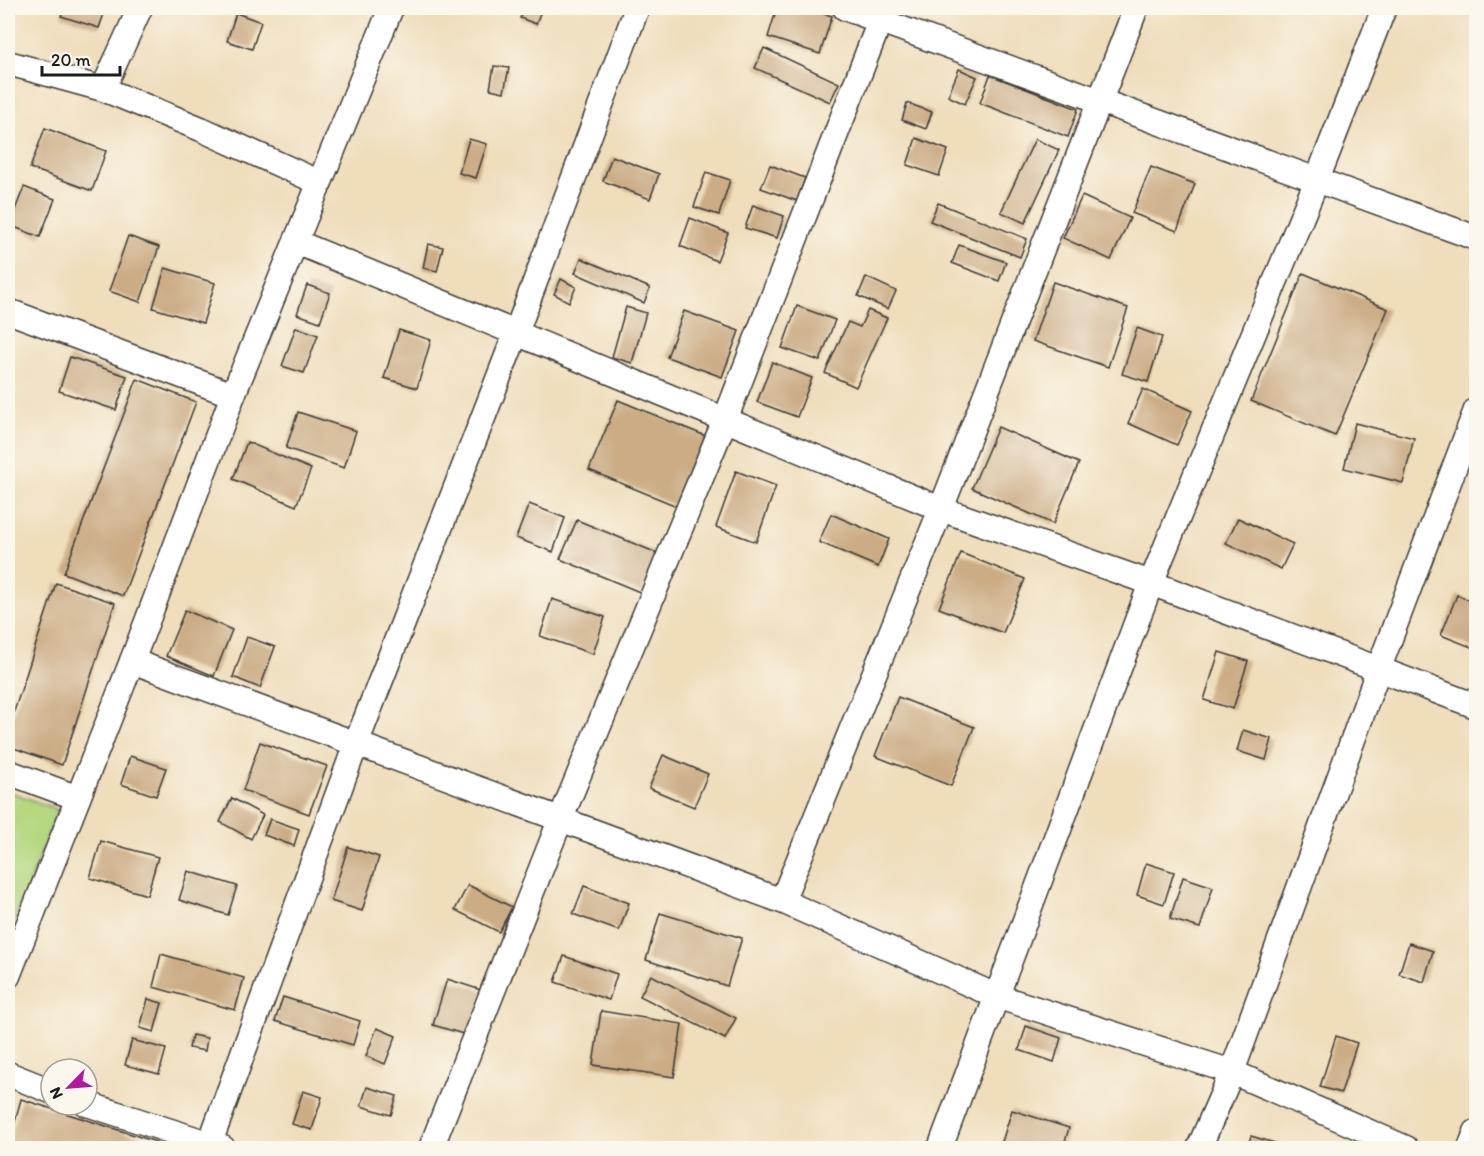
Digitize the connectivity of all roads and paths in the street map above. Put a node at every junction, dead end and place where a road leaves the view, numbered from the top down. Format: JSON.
{"nodes":[{"id":1,"x":140,"y":8,"type":"edge"},
{"id":2,"x":390,"y":8,"type":"edge"},
{"id":3,"x":637,"y":8,"type":"edge"},
{"id":4,"x":845,"y":8,"type":"edge"},
{"id":5,"x":1136,"y":8,"type":"edge"},
{"id":6,"x":1384,"y":8,"type":"edge"},
{"id":7,"x":883,"y":14,"type":"edge"},
{"id":8,"x":8,"y":63,"type":"edge"},
{"id":9,"x":103,"y":89,"type":"junction"},
{"id":10,"x":1100,"y":101,"type":"junction"},
{"id":11,"x":1317,"y":180,"type":"junction"},
{"id":12,"x":318,"y":182,"type":"junction"},
{"id":13,"x":1476,"y":238,"type":"edge"},
{"id":14,"x":296,"y":242,"type":"junction"},
{"id":15,"x":8,"y":311,"type":"edge"},
{"id":16,"x":516,"y":333,"type":"junction"},
{"id":17,"x":233,"y":395,"type":"junction"},
{"id":18,"x":1476,"y":410,"type":"edge"},
{"id":19,"x":725,"y":420,"type":"junction"},
{"id":20,"x":941,"y":509,"type":"junction"},
{"id":21,"x":1151,"y":583,"type":"junction"},
{"id":22,"x":132,"y":661,"type":"junction"},
{"id":23,"x":1379,"y":668,"type":"junction"},
{"id":24,"x":1476,"y":706,"type":"edge"},
{"id":25,"x":356,"y":744,"type":"junction"},
{"id":26,"x":8,"y":772,"type":"edge"},
{"id":27,"x":78,"y":798,"type":"junction"},
{"id":28,"x":561,"y":818,"type":"junction"},
{"id":29,"x":782,"y":901,"type":"junction"},
{"id":30,"x":8,"y":976,"type":"edge"},
{"id":31,"x":996,"y":996,"type":"junction"},
{"id":32,"x":1232,"y":1072,"type":"junction"},
{"id":33,"x":8,"y":1074,"type":"edge"},
{"id":34,"x":39,"y":1086,"type":"edge"},
{"id":35,"x":99,"y":1108,"type":"edge"},
{"id":36,"x":1476,"y":1132,"type":"edge"},
{"id":37,"x":216,"y":1146,"type":"edge"},
{"id":38,"x":431,"y":1149,"type":"edge"},
{"id":39,"x":940,"y":1149,"type":"edge"},
{"id":40,"x":1199,"y":1149,"type":"edge"},
{"id":41,"x":1406,"y":1149,"type":"edge"},
{"id":42,"x":1470,"y":1149,"type":"edge"}],
"edges":[{"from":1,"to":9,"type":"street"},
{"from":2,"to":12,"type":"street"},
{"from":3,"to":16,"type":"street"},
{"from":4,"to":7,"type":"street"},
{"from":5,"to":10,"type":"street"},
{"from":6,"to":11,"type":"street"},
{"from":7,"to":10,"type":"street"},
{"from":7,"to":19,"type":"street"},
{"from":8,"to":9,"type":"street"},
{"from":9,"to":12,"type":"street"},
{"from":10,"to":11,"type":"street"},
{"from":10,"to":20,"type":"street"},
{"from":11,"to":13,"type":"street"},
{"from":11,"to":21,"type":"street"},
{"from":12,"to":14,"type":"street"},
{"from":14,"to":16,"type":"street"},
{"from":14,"to":17,"type":"street"},
{"from":15,"to":17,"type":"street"},
{"from":16,"to":19,"type":"street"},
{"from":16,"to":25,"type":"street"},
{"from":17,"to":22,"type":"street"},
{"from":18,"to":23,"type":"street"},
{"from":19,"to":20,"type":"street"},
{"from":19,"to":28,"type":"street"},
{"from":20,"to":21,"type":"street"},
{"from":20,"to":29,"type":"street"},
{"from":21,"to":23,"type":"street"},
{"from":21,"to":31,"type":"street"},
{"from":22,"to":25,"type":"street"},
{"from":22,"to":27,"type":"street"},
{"from":23,"to":24,"type":"street"},
{"from":23,"to":32,"type":"street"},
{"from":25,"to":28,"type":"street"},
{"from":25,"to":37,"type":"street"},
{"from":26,"to":27,"type":"street"},
{"from":27,"to":30,"type":"street"},
{"from":28,"to":29,"type":"street"},
{"from":28,"to":38,"type":"street"},
{"from":29,"to":31,"type":"street"},
{"from":31,"to":32,"type":"street"},
{"from":31,"to":39,"type":"street"},
{"from":32,"to":40,"type":"street"},
{"from":32,"to":41,"type":"street"},
{"from":33,"to":34,"type":"street"},
{"from":35,"to":37,"type":"street"},
{"from":36,"to":42,"type":"street"}]}
